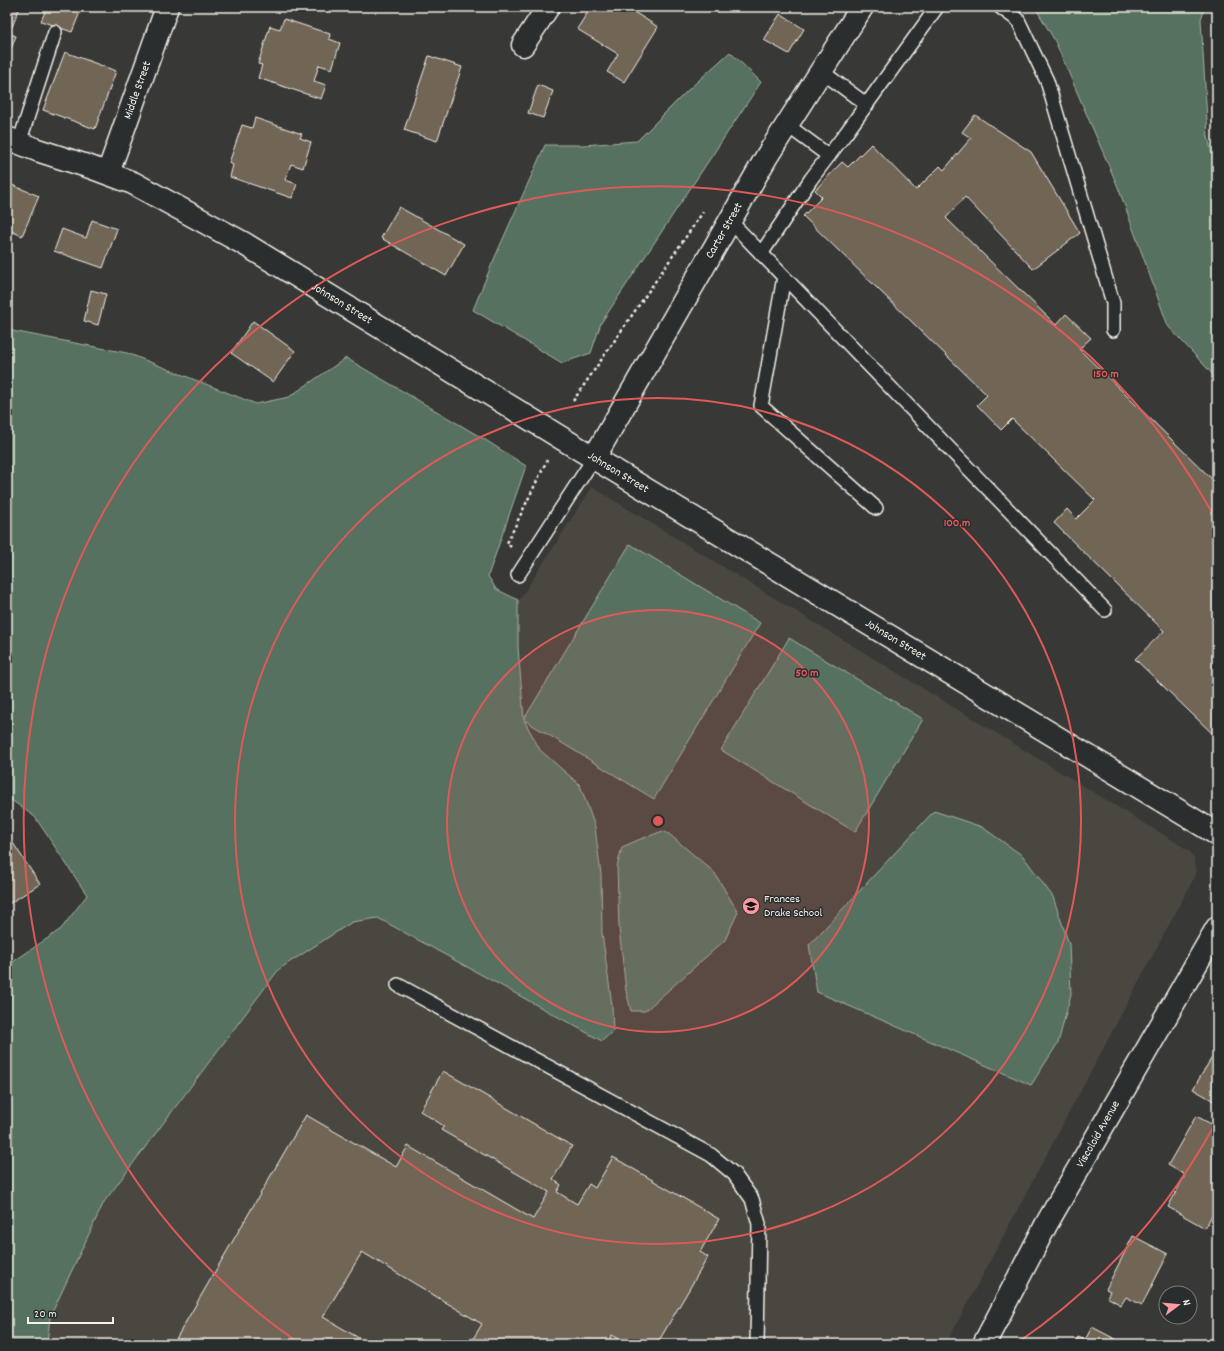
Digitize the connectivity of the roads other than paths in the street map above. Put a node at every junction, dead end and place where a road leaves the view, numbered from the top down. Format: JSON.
{"nodes":[{"id":1,"x":167,"y":7,"type":"edge"},
{"id":2,"x":548,"y":7,"type":"edge"},
{"id":3,"x":862,"y":7,"type":"edge"},
{"id":4,"x":937,"y":7,"type":"edge"},
{"id":5,"x":1000,"y":7,"type":"edge"},
{"id":6,"x":56,"y":32,"type":"dead end"},
{"id":7,"x":523,"y":45,"type":"dead end"},
{"id":8,"x":821,"y":72,"type":"junction"},
{"id":9,"x":867,"y":105,"type":"junction"},
{"id":10,"x":787,"y":125,"type":"junction"},
{"id":11,"x":13,"y":140,"type":"edge"},
{"id":12,"x":829,"y":156,"type":"junction"},
{"id":13,"x":108,"y":173,"type":"junction"},
{"id":14,"x":730,"y":221,"type":"junction"},
{"id":15,"x":761,"y":254,"type":"junction"},
{"id":16,"x":784,"y":277,"type":"junction"},
{"id":17,"x":1113,"y":330,"type":"dead end"},
{"id":18,"x":594,"y":458,"type":"junction"},
{"id":19,"x":876,"y":508,"type":"dead end"},
{"id":20,"x":518,"y":575,"type":"dead end"},
{"id":21,"x":1105,"y":610,"type":"dead end"},
{"id":22,"x":1217,"y":834,"type":"edge"},
{"id":23,"x":1217,"y":928,"type":"edge"},
{"id":24,"x":398,"y":985,"type":"dead end"},
{"id":25,"x":757,"y":1344,"type":"edge"},
{"id":26,"x":984,"y":1344,"type":"edge"}],
"edges":[{"from":1,"to":13,"type":"street","name":"Middle Street"},
{"from":2,"to":7,"type":"street"},
{"from":3,"to":8,"type":"street","name":"Carter Street"},
{"from":4,"to":9,"type":"lane"},
{"from":5,"to":17,"type":"lane"},
{"from":6,"to":11,"type":"lane"},
{"from":8,"to":9,"type":"lane"},
{"from":8,"to":10,"type":"street","name":"Carter Street"},
{"from":9,"to":12,"type":"lane"},
{"from":10,"to":12,"type":"lane"},
{"from":10,"to":14,"type":"street","name":"Carter Street"},
{"from":11,"to":13,"type":"street","name":"Johnson Street"},
{"from":12,"to":15,"type":"lane"},
{"from":13,"to":18,"type":"street","name":"Johnson Street"},
{"from":14,"to":15,"type":"lane"},
{"from":14,"to":18,"type":"street","name":"Carter Street"},
{"from":15,"to":16,"type":"lane"},
{"from":16,"to":19,"type":"lane"},
{"from":16,"to":21,"type":"lane"},
{"from":18,"to":20,"type":"lane"},
{"from":18,"to":22,"type":"street","name":"Johnson Street"},
{"from":23,"to":26,"type":"street","name":"Viscoloid Avenue"},
{"from":24,"to":25,"type":"lane"}]}
